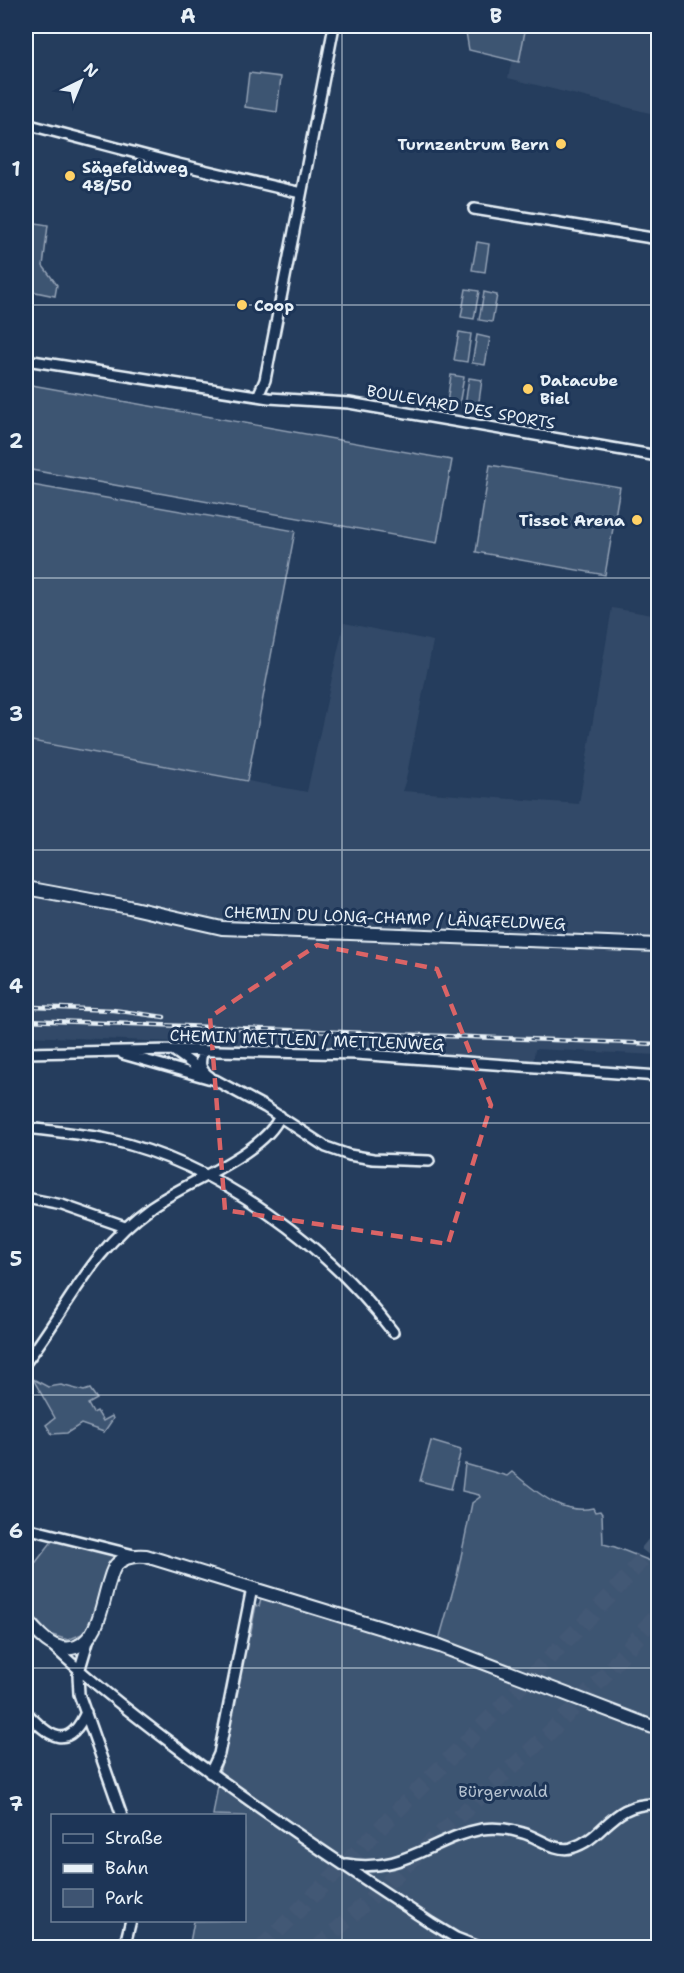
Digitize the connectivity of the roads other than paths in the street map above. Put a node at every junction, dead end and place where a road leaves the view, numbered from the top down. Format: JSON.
{"nodes":[{"id":1,"x":334,"y":26,"type":"edge"},
{"id":2,"x":26,"y":124,"type":"edge"},
{"id":3,"x":301,"y":194,"type":"junction"},
{"id":4,"x":474,"y":209,"type":"dead end"},
{"id":5,"x":658,"y":239,"type":"edge"},
{"id":6,"x":26,"y":360,"type":"edge"},
{"id":7,"x":258,"y":396,"type":"junction"},
{"id":8,"x":658,"y":456,"type":"edge"},
{"id":9,"x":26,"y":888,"type":"edge"},
{"id":10,"x":658,"y":945,"type":"edge"},
{"id":11,"x":173,"y":1050,"type":"junction"},
{"id":12,"x":202,"y":1050,"type":"junction"},
{"id":13,"x":109,"y":1051,"type":"junction"},
{"id":14,"x":26,"y":1053,"type":"edge"},
{"id":15,"x":202,"y":1071,"type":"junction"},
{"id":16,"x":658,"y":1076,"type":"edge"},
{"id":17,"x":215,"y":1080,"type":"junction"},
{"id":18,"x":280,"y":1116,"type":"junction"},
{"id":19,"x":26,"y":1128,"type":"edge"},
{"id":20,"x":429,"y":1161,"type":"dead end"},
{"id":21,"x":206,"y":1174,"type":"junction"},
{"id":22,"x":26,"y":1198,"type":"edge"},
{"id":23,"x":125,"y":1227,"type":"junction"},
{"id":24,"x":393,"y":1332,"type":"dead end"},
{"id":25,"x":26,"y":1359,"type":"edge"},
{"id":26,"x":26,"y":1528,"type":"edge"},
{"id":27,"x":137,"y":1556,"type":"junction"},
{"id":28,"x":252,"y":1588,"type":"junction"},
{"id":29,"x":26,"y":1620,"type":"edge"},
{"id":30,"x":89,"y":1638,"type":"junction"},
{"id":31,"x":54,"y":1647,"type":"junction"},
{"id":32,"x":79,"y":1670,"type":"junction"},
{"id":33,"x":26,"y":1712,"type":"edge"},
{"id":34,"x":86,"y":1713,"type":"junction"},
{"id":35,"x":658,"y":1729,"type":"edge"},
{"id":36,"x":210,"y":1773,"type":"junction"},
{"id":37,"x":658,"y":1804,"type":"edge"},
{"id":38,"x":122,"y":1814,"type":"edge"},
{"id":39,"x":342,"y":1864,"type":"junction"},
{"id":40,"x":130,"y":1922,"type":"edge"},
{"id":41,"x":124,"y":1947,"type":"edge"},
{"id":42,"x":482,"y":1947,"type":"edge"}],
"edges":[{"from":1,"to":3,"type":"street"},
{"from":2,"to":3,"type":"street"},
{"from":3,"to":7,"type":"street"},
{"from":4,"to":5,"type":"street"},
{"from":6,"to":7,"type":"street","name":"BOULEVARD DES SPORTS"},
{"from":7,"to":8,"type":"street","name":"BOULEVARD DES SPORTS"},
{"from":9,"to":10,"type":"street","name":"CHEMIN DU LONG-CHAMP / LÄNGFELDWEG"},
{"from":11,"to":12,"type":"street","name":"CHEMIN METTLEN / METTLENWEG"},
{"from":11,"to":13,"type":"street","name":"CHEMIN METTLEN / METTLENWEG"},
{"from":11,"to":15,"type":"street"},
{"from":12,"to":15,"type":"street"},
{"from":12,"to":16,"type":"street","name":"CHEMIN METTLEN / METTLENWEG"},
{"from":13,"to":14,"type":"street","name":"CHEMIN METTLEN / METTLENWEG"},
{"from":13,"to":17,"type":"street"},
{"from":15,"to":17,"type":"street"},
{"from":17,"to":18,"type":"street"},
{"from":18,"to":20,"type":"street"},
{"from":18,"to":21,"type":"street"},
{"from":19,"to":21,"type":"street"},
{"from":21,"to":23,"type":"street"},
{"from":21,"to":24,"type":"street"},
{"from":22,"to":23,"type":"street"},
{"from":23,"to":25,"type":"street"},
{"from":26,"to":27,"type":"street"},
{"from":27,"to":28,"type":"street"},
{"from":27,"to":30,"type":"street"},
{"from":28,"to":35,"type":"street"},
{"from":28,"to":36,"type":"street"},
{"from":29,"to":31,"type":"street"},
{"from":30,"to":31,"type":"street"},
{"from":30,"to":32,"type":"street"},
{"from":31,"to":32,"type":"street"},
{"from":32,"to":34,"type":"street"},
{"from":32,"to":36,"type":"street"},
{"from":33,"to":34,"type":"street"},
{"from":34,"to":38,"type":"street"},
{"from":36,"to":39,"type":"street"},
{"from":37,"to":39,"type":"street"},
{"from":39,"to":42,"type":"street"},
{"from":40,"to":41,"type":"street"}]}
